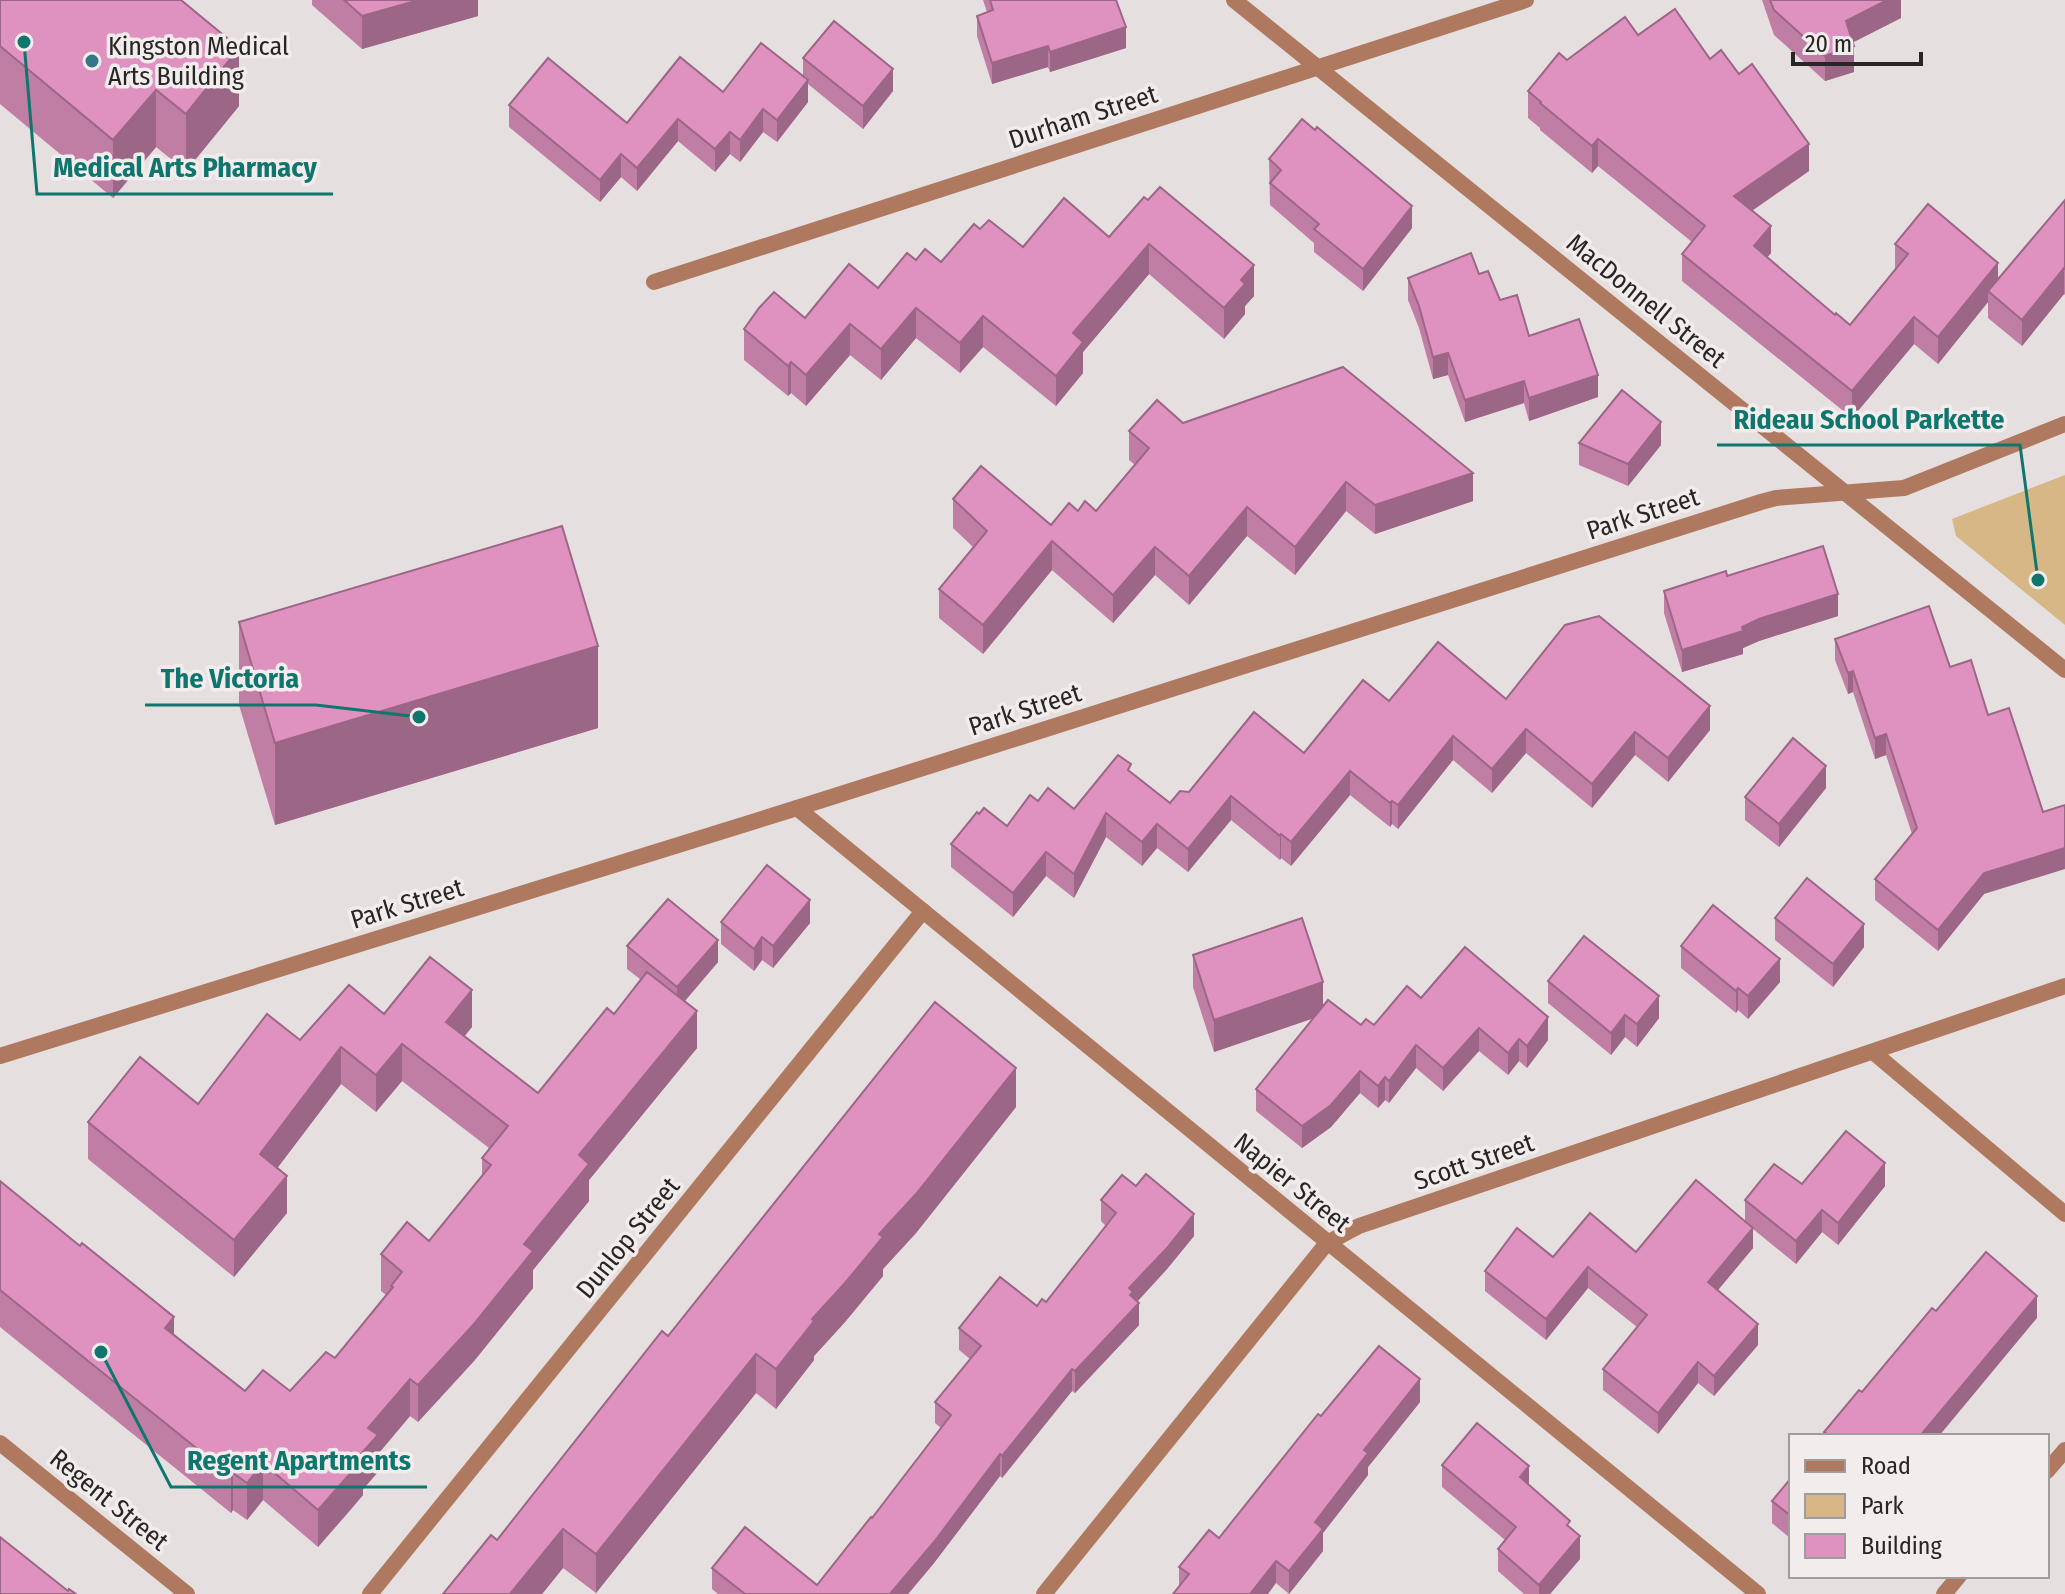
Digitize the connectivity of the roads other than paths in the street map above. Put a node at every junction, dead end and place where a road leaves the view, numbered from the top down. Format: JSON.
{"nodes":[{"id":1,"x":1234,"y":0,"type":"edge"},
{"id":2,"x":1526,"y":0,"type":"edge"},
{"id":3,"x":1317,"y":67,"type":"junction"},
{"id":4,"x":654,"y":282,"type":"dead end"},
{"id":5,"x":2065,"y":424,"type":"edge"},
{"id":6,"x":1846,"y":493,"type":"junction"},
{"id":7,"x":2065,"y":670,"type":"edge"},
{"id":8,"x":797,"y":808,"type":"junction"},
{"id":9,"x":923,"y":911,"type":"junction"},
{"id":10,"x":2065,"y":986,"type":"edge"},
{"id":11,"x":1873,"y":1052,"type":"junction"},
{"id":12,"x":0,"y":1056,"type":"edge"},
{"id":13,"x":2065,"y":1214,"type":"edge"},
{"id":14,"x":1327,"y":1243,"type":"junction"},
{"id":15,"x":0,"y":1443,"type":"edge"},
{"id":16,"x":2065,"y":1450,"type":"edge"},
{"id":17,"x":2049,"y":1469,"type":"edge"},
{"id":18,"x":1957,"y":1578,"type":"edge"},
{"id":19,"x":187,"y":1594,"type":"edge"},
{"id":20,"x":370,"y":1594,"type":"edge"},
{"id":21,"x":1044,"y":1594,"type":"edge"},
{"id":22,"x":1758,"y":1594,"type":"edge"},
{"id":23,"x":1944,"y":1594,"type":"edge"}],
"edges":[{"from":1,"to":3,"type":"street","name":"MacDonnell Street"},
{"from":2,"to":3,"type":"street","name":"Durham Street"},
{"from":3,"to":4,"type":"street","name":"Durham Street"},
{"from":3,"to":6,"type":"street","name":"MacDonnell Street"},
{"from":5,"to":6,"type":"street","name":"Park Street"},
{"from":6,"to":7,"type":"street","name":"MacDonnell Street"},
{"from":6,"to":8,"type":"street","name":"Park Street"},
{"from":8,"to":9,"type":"street","name":"Napier Street"},
{"from":8,"to":12,"type":"street","name":"Park Street"},
{"from":9,"to":14,"type":"street","name":"Napier Street"},
{"from":9,"to":20,"type":"street","name":"Dunlop Street"},
{"from":10,"to":11,"type":"street","name":"Scott Street"},
{"from":11,"to":13,"type":"street"},
{"from":11,"to":14,"type":"street","name":"Scott Street"},
{"from":14,"to":21,"type":"street","name":"Scott Street"},
{"from":14,"to":22,"type":"street","name":"Napier Street"},
{"from":15,"to":19,"type":"street","name":"Regent Street"},
{"from":16,"to":17,"type":"street"},
{"from":18,"to":23,"type":"street"}]}
